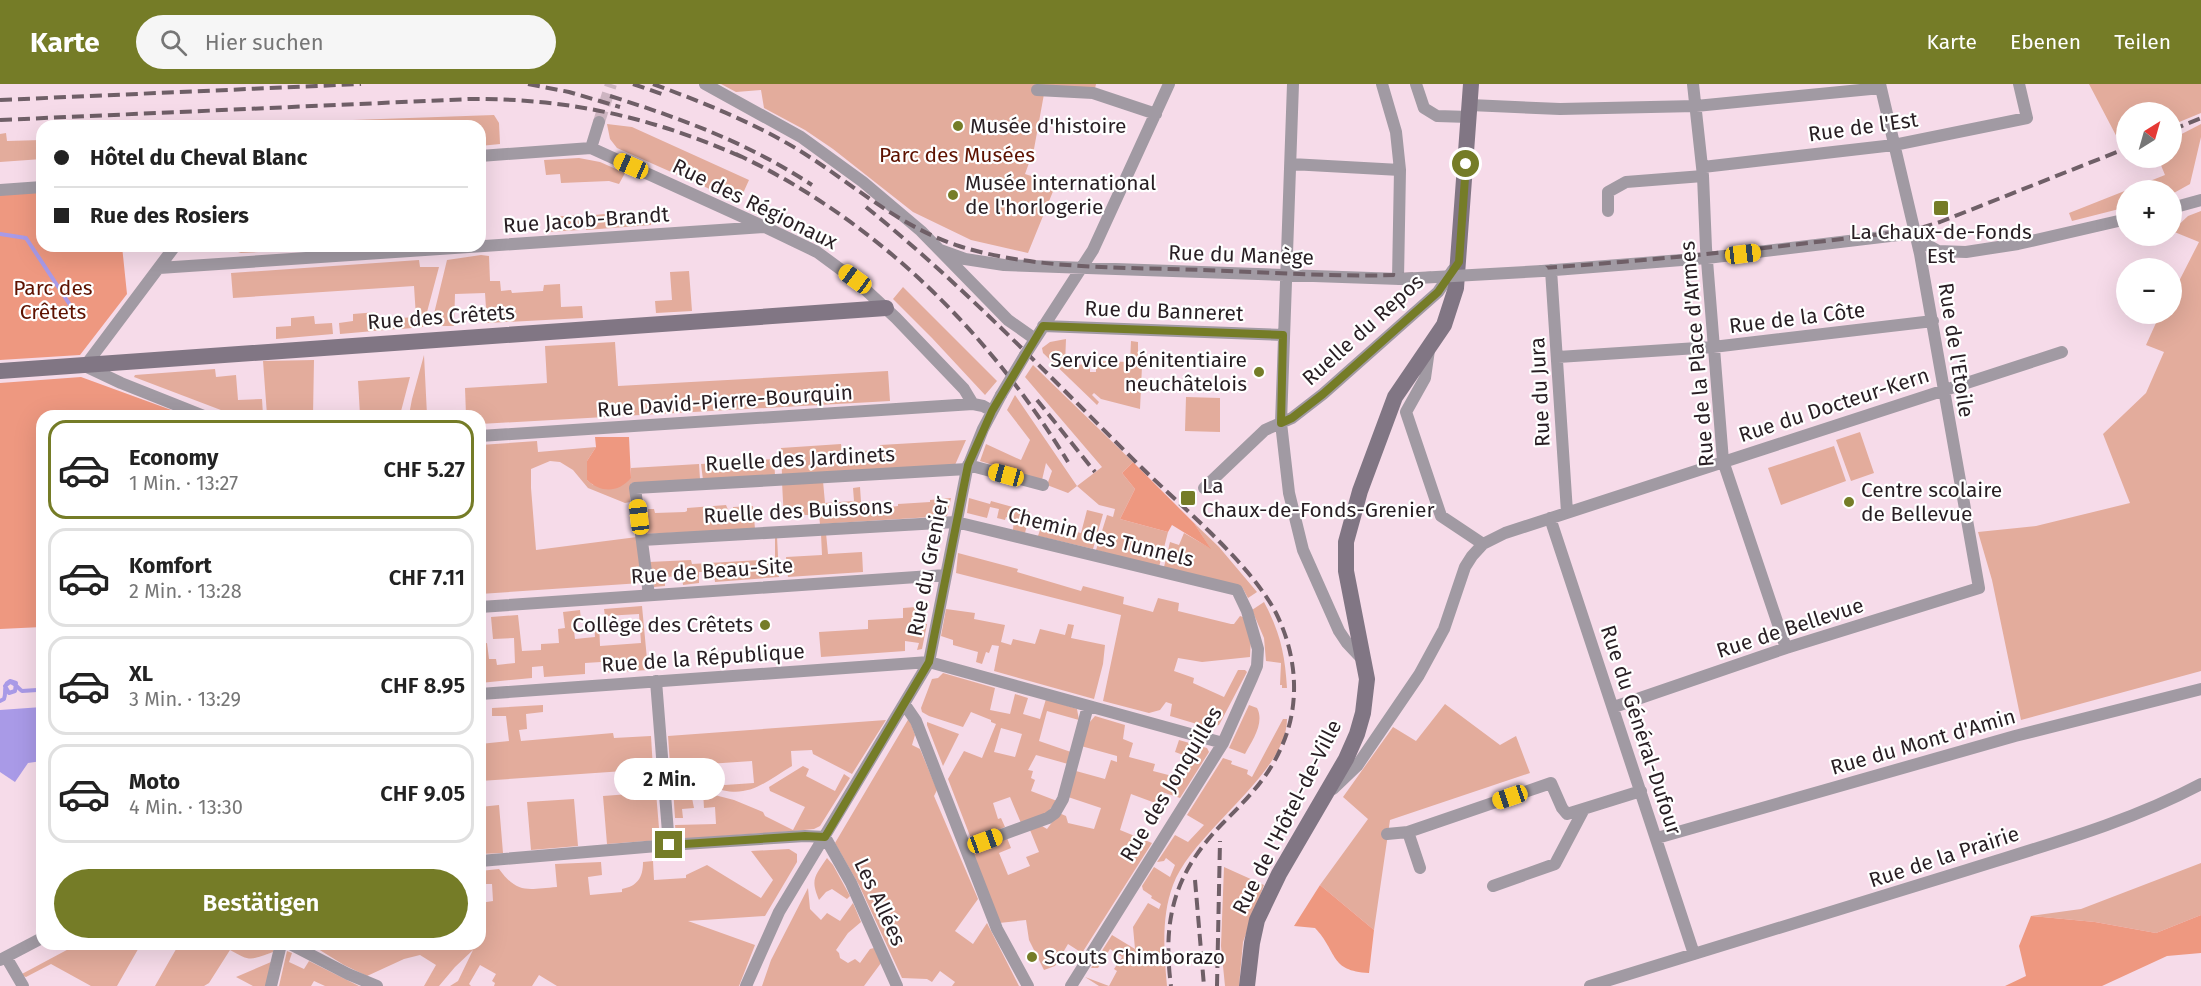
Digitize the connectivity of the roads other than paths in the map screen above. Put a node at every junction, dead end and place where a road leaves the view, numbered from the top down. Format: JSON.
{"nodes":[{"id":1,"x":705,"y":84,"type":"edge"},
{"id":2,"x":1169,"y":84,"type":"edge"},
{"id":3,"x":1293,"y":84,"type":"edge"},
{"id":4,"x":1382,"y":84,"type":"edge"},
{"id":5,"x":1416,"y":84,"type":"edge"},
{"id":6,"x":1471,"y":84,"type":"edge"},
{"id":7,"x":1693,"y":84,"type":"edge"},
{"id":8,"x":2019,"y":84,"type":"edge"},
{"id":9,"x":1881,"y":86,"type":"edge"},
{"id":10,"x":1037,"y":90,"type":"dead end"},
{"id":11,"x":1696,"y":106,"type":"junction"},
{"id":12,"x":1469,"y":111,"type":"junction"},
{"id":13,"x":1156,"y":114,"type":"junction"},
{"id":14,"x":599,"y":122,"type":"tunnel mouth"},
{"id":15,"x":1894,"y":145,"type":"junction"},
{"id":16,"x":591,"y":148,"type":"junction"},
{"id":17,"x":486,"y":156,"type":"edge"},
{"id":18,"x":1291,"y":164,"type":"junction"},
{"id":19,"x":1400,"y":170,"type":"junction"},
{"id":20,"x":1703,"y":172,"type":"junction"},
{"id":21,"x":36,"y":187,"type":"edge"},
{"id":22,"x":0,"y":190,"type":"edge"},
{"id":23,"x":2201,"y":200,"type":"edge"},
{"id":24,"x":2182,"y":205,"type":"edge"},
{"id":25,"x":1608,"y":211,"type":"dead end"},
{"id":26,"x":2116,"y":222,"type":"edge"},
{"id":27,"x":765,"y":227,"type":"junction"},
{"id":28,"x":1916,"y":236,"type":"junction"},
{"id":29,"x":486,"y":246,"type":"edge"},
{"id":30,"x":940,"y":250,"type":"junction"},
{"id":31,"x":171,"y":252,"type":"edge"},
{"id":32,"x":395,"y":252,"type":"edge"},
{"id":33,"x":1707,"y":258,"type":"junction"},
{"id":34,"x":1459,"y":262,"type":"junction"},
{"id":35,"x":159,"y":268,"type":"junction"},
{"id":36,"x":1080,"y":269,"type":"junction"},
{"id":37,"x":1547,"y":270,"type":"junction"},
{"id":38,"x":1286,"y":276,"type":"junction"},
{"id":39,"x":1399,"y":279,"type":"junction"},
{"id":40,"x":886,"y":308,"type":"junction"},
{"id":41,"x":1933,"y":321,"type":"junction"},
{"id":42,"x":1043,"y":326,"type":"junction"},
{"id":43,"x":1283,"y":335,"type":"junction"},
{"id":44,"x":1035,"y":339,"type":"junction"},
{"id":45,"x":1713,"y":347,"type":"junction"},
{"id":46,"x":1429,"y":349,"type":"junction"},
{"id":47,"x":2062,"y":352,"type":"dead end"},
{"id":48,"x":1558,"y":357,"type":"junction"},
{"id":49,"x":85,"y":366,"type":"junction"},
{"id":50,"x":0,"y":371,"type":"edge"},
{"id":51,"x":1942,"y":390,"type":"junction"},
{"id":52,"x":973,"y":404,"type":"junction"},
{"id":53,"x":189,"y":410,"type":"edge"},
{"id":54,"x":992,"y":411,"type":"junction"},
{"id":55,"x":1281,"y":423,"type":"junction"},
{"id":56,"x":486,"y":436,"type":"edge"},
{"id":57,"x":1723,"y":461,"type":"junction"},
{"id":58,"x":968,"y":467,"type":"junction"},
{"id":59,"x":1043,"y":485,"type":"dead end"},
{"id":60,"x":1204,"y":488,"type":"dead end"},
{"id":61,"x":1567,"y":512,"type":"junction"},
{"id":62,"x":1550,"y":518,"type":"junction"},
{"id":63,"x":956,"y":522,"type":"junction"},
{"id":64,"x":642,"y":540,"type":"junction"},
{"id":65,"x":1483,"y":544,"type":"junction"},
{"id":66,"x":946,"y":576,"type":"junction"},
{"id":67,"x":1979,"y":588,"type":"joint"},
{"id":68,"x":1237,"y":590,"type":"joint"},
{"id":69,"x":649,"y":595,"type":"junction"},
{"id":70,"x":486,"y":607,"type":"edge"},
{"id":71,"x":1786,"y":648,"type":"junction"},
{"id":72,"x":1363,"y":660,"type":"junction"},
{"id":73,"x":929,"y":662,"type":"junction"},
{"id":74,"x":656,"y":681,"type":"junction"},
{"id":75,"x":2201,"y":689,"type":"edge"},
{"id":76,"x":486,"y":694,"type":"edge"},
{"id":77,"x":905,"y":705,"type":"junction"},
{"id":78,"x":1088,"y":706,"type":"junction"},
{"id":79,"x":1614,"y":707,"type":"junction"},
{"id":80,"x":1223,"y":743,"type":"junction"},
{"id":81,"x":2201,"y":784,"type":"edge"},
{"id":82,"x":1641,"y":790,"type":"junction"},
{"id":83,"x":1324,"y":798,"type":"junction"},
{"id":84,"x":1584,"y":809,"type":"junction"},
{"id":85,"x":1408,"y":832,"type":"junction"},
{"id":86,"x":1387,"y":834,"type":"dead end"},
{"id":87,"x":825,"y":837,"type":"junction"},
{"id":88,"x":1657,"y":838,"type":"junction"},
{"id":89,"x":669,"y":845,"type":"junction"},
{"id":90,"x":966,"y":848,"type":"junction"},
{"id":91,"x":486,"y":860,"type":"edge"},
{"id":92,"x":1420,"y":868,"type":"dead end"},
{"id":93,"x":1493,"y":886,"type":"dead end"},
{"id":94,"x":36,"y":941,"type":"edge"},
{"id":95,"x":280,"y":950,"type":"edge"},
{"id":96,"x":302,"y":950,"type":"edge"},
{"id":97,"x":1694,"y":954,"type":"junction"},
{"id":98,"x":3,"y":959,"type":"edge"},
{"id":99,"x":23,"y":986,"type":"edge"},
{"id":100,"x":271,"y":986,"type":"edge"},
{"id":101,"x":377,"y":986,"type":"edge"},
{"id":102,"x":746,"y":986,"type":"edge"},
{"id":103,"x":897,"y":986,"type":"edge"},
{"id":104,"x":1028,"y":986,"type":"edge"},
{"id":105,"x":1071,"y":986,"type":"edge"},
{"id":106,"x":1246,"y":986,"type":"edge"},
{"id":107,"x":1590,"y":986,"type":"edge"}],
"edges":[{"from":1,"to":30,"type":"street"},
{"from":2,"to":13,"type":"street","name":"Rue du Grenier"},
{"from":3,"to":18,"type":"street"},
{"from":4,"to":19,"type":"street"},
{"from":5,"to":12,"type":"street"},
{"from":6,"to":12,"type":"main road","name":"Rue de l'Hôtel-de-Ville"},
{"from":7,"to":11,"type":"street","name":"Rue de la Place d'Armes"},
{"from":8,"to":15,"type":"street","name":"Rue de l'Est"},
{"from":9,"to":11,"type":"street"},
{"from":9,"to":15,"type":"street","name":"Rue de l'Etoile"},
{"from":10,"to":13,"type":"street"},
{"from":11,"to":12,"type":"street"},
{"from":11,"to":20,"type":"street","name":"Rue de la Place d'Armes"},
{"from":12,"to":34,"type":"main road","name":"Rue de l'Hôtel-de-Ville"},
{"from":13,"to":36,"type":"street","name":"Rue du Grenier"},
{"from":14,"to":16,"type":"street"},
{"from":15,"to":20,"type":"street","name":"Rue de l'Est"},
{"from":15,"to":28,"type":"street","name":"Rue de l'Etoile"},
{"from":16,"to":17,"type":"street"},
{"from":16,"to":27,"type":"street","name":"Rue des Régionaux"},
{"from":18,"to":19,"type":"street"},
{"from":18,"to":38,"type":"street"},
{"from":19,"to":39,"type":"street"},
{"from":20,"to":25,"type":"street","name":"Rue de l'Est"},
{"from":20,"to":33,"type":"street","name":"Rue de la Place d'Armes"},
{"from":21,"to":22,"type":"street"},
{"from":23,"to":24,"type":"street"},
{"from":26,"to":28,"type":"street"},
{"from":27,"to":29,"type":"street","name":"Rue Jacob-Brandt"},
{"from":27,"to":40,"type":"street","name":"Rue des Régionaux"},
{"from":28,"to":33,"type":"street","name":"Rue du Manège"},
{"from":28,"to":41,"type":"street","name":"Rue de l'Etoile"},
{"from":30,"to":36,"type":"street","name":"Rue du Manège"},
{"from":30,"to":44,"type":"street"},
{"from":31,"to":35,"type":"street"},
{"from":32,"to":35,"type":"street","name":"Rue Jacob-Brandt"},
{"from":33,"to":37,"type":"street","name":"Rue du Manège"},
{"from":33,"to":45,"type":"street","name":"Rue de la Place d'Armes"},
{"from":34,"to":46,"type":"main road","name":"Rue de l'Hôtel-de-Ville"},
{"from":34,"to":55,"type":"street","name":"Ruelle du Repos"},
{"from":35,"to":49,"type":"street"},
{"from":36,"to":38,"type":"street","name":"Rue du Manège"},
{"from":36,"to":42,"type":"street","name":"Rue du Grenier"},
{"from":37,"to":39,"type":"street","name":"Rue du Manège","bridge":true},
{"from":37,"to":48,"type":"street","name":"Rue du Jura"},
{"from":38,"to":39,"type":"street","name":"Rue du Manège"},
{"from":38,"to":43,"type":"street"},
{"from":40,"to":49,"type":"main road","name":"Rue des Crêtets"},
{"from":40,"to":52,"type":"street","name":"Rue des Régionaux"},
{"from":41,"to":45,"type":"street","name":"Rue de la Côte"},
{"from":41,"to":51,"type":"street","name":"Rue de l'Etoile"},
{"from":42,"to":43,"type":"street","name":"Rue du Banneret"},
{"from":42,"to":44,"type":"street","name":"Rue du Grenier"},
{"from":43,"to":55,"type":"street"},
{"from":44,"to":54,"type":"street","name":"Rue du Grenier","bridge":true},
{"from":45,"to":48,"type":"street","name":"Rue de la Côte"},
{"from":45,"to":57,"type":"street","name":"Rue de la Place d'Armes"},
{"from":46,"to":65,"type":"street"},
{"from":46,"to":72,"type":"main road","name":"Rue de l'Hôtel-de-Ville"},
{"from":47,"to":51,"type":"street","name":"Rue du Docteur-Kern"},
{"from":48,"to":61,"type":"street","name":"Rue du Jura"},
{"from":49,"to":50,"type":"main road","name":"Rue des Crêtets"},
{"from":49,"to":53,"type":"street"},
{"from":51,"to":57,"type":"street","name":"Rue du Docteur-Kern"},
{"from":51,"to":67,"type":"street","name":"Rue de l'Etoile"},
{"from":52,"to":54,"type":"street"},
{"from":52,"to":56,"type":"street","name":"Rue David-Pierre-Bourquin"},
{"from":54,"to":58,"type":"street","name":"Rue du Grenier"},
{"from":55,"to":60,"type":"street","name":"Ruelle du Repos"},
{"from":55,"to":72,"type":"street"},
{"from":57,"to":61,"type":"street","name":"Rue du Docteur-Kern"},
{"from":57,"to":71,"type":"street","name":"Rue de la Place d'Armes"},
{"from":58,"to":59,"type":"street","name":"Ruelle des Jardinets"},
{"from":58,"to":63,"type":"street","name":"Rue du Grenier"},
{"from":58,"to":64,"type":"street","name":"Ruelle des Jardinets"},
{"from":61,"to":62,"type":"street","name":"Rue du Docteur-Kern"},
{"from":62,"to":65,"type":"street","name":"Rue du Docteur-Kern"},
{"from":62,"to":79,"type":"street","name":"Rue du Général-Dufour"},
{"from":63,"to":64,"type":"street","name":"Ruelle des Buissons"},
{"from":63,"to":66,"type":"street","name":"Rue du Grenier"},
{"from":63,"to":68,"type":"street","name":"Chemin des Tunnels"},
{"from":64,"to":69,"type":"street"},
{"from":65,"to":83,"type":"street"},
{"from":66,"to":69,"type":"street","name":"Rue de Beau-Site"},
{"from":66,"to":73,"type":"street","name":"Rue du Grenier"},
{"from":67,"to":71,"type":"street","name":"Rue de Bellevue"},
{"from":68,"to":80,"type":"street","name":"Rue des Jonquilles"},
{"from":69,"to":70,"type":"street","name":"Rue de Beau-Site"},
{"from":71,"to":79,"type":"street","name":"Rue de Bellevue"},
{"from":72,"to":83,"type":"main road","name":"Rue de l'Hôtel-de-Ville"},
{"from":73,"to":74,"type":"street","name":"Rue de la République"},
{"from":73,"to":77,"type":"street","name":"Rue du Grenier"},
{"from":73,"to":78,"type":"street","name":"Rue de la République"},
{"from":74,"to":76,"type":"street","name":"Rue de la République"},
{"from":74,"to":89,"type":"street"},
{"from":75,"to":88,"type":"street","name":"Rue du Mont d'Amin"},
{"from":77,"to":87,"type":"street","name":"Rue du Grenier"},
{"from":77,"to":90,"type":"street"},
{"from":78,"to":80,"type":"street","name":"Rue de la République"},
{"from":78,"to":90,"type":"street"},
{"from":79,"to":82,"type":"street","name":"Rue du Général-Dufour"},
{"from":80,"to":105,"type":"street","name":"Rue des Jonquilles"},
{"from":81,"to":97,"type":"street","name":"Rue de la Prairie"},
{"from":82,"to":84,"type":"street"},
{"from":82,"to":88,"type":"street","name":"Rue du Général-Dufour"},
{"from":83,"to":106,"type":"main road","name":"Rue de l'Hôtel-de-Ville"},
{"from":84,"to":85,"type":"street"},
{"from":84,"to":93,"type":"street"},
{"from":85,"to":86,"type":"street"},
{"from":85,"to":92,"type":"street"},
{"from":87,"to":89,"type":"street"},
{"from":87,"to":102,"type":"street","name":"Rue du Grenier"},
{"from":87,"to":103,"type":"street","name":"Les Allées"},
{"from":88,"to":97,"type":"street","name":"Rue du Général-Dufour"},
{"from":89,"to":91,"type":"street"},
{"from":90,"to":104,"type":"street"},
{"from":94,"to":98,"type":"street"},
{"from":95,"to":100,"type":"street"},
{"from":96,"to":101,"type":"street"},
{"from":97,"to":107,"type":"street","name":"Rue de la Prairie"},
{"from":98,"to":99,"type":"street"}]}
